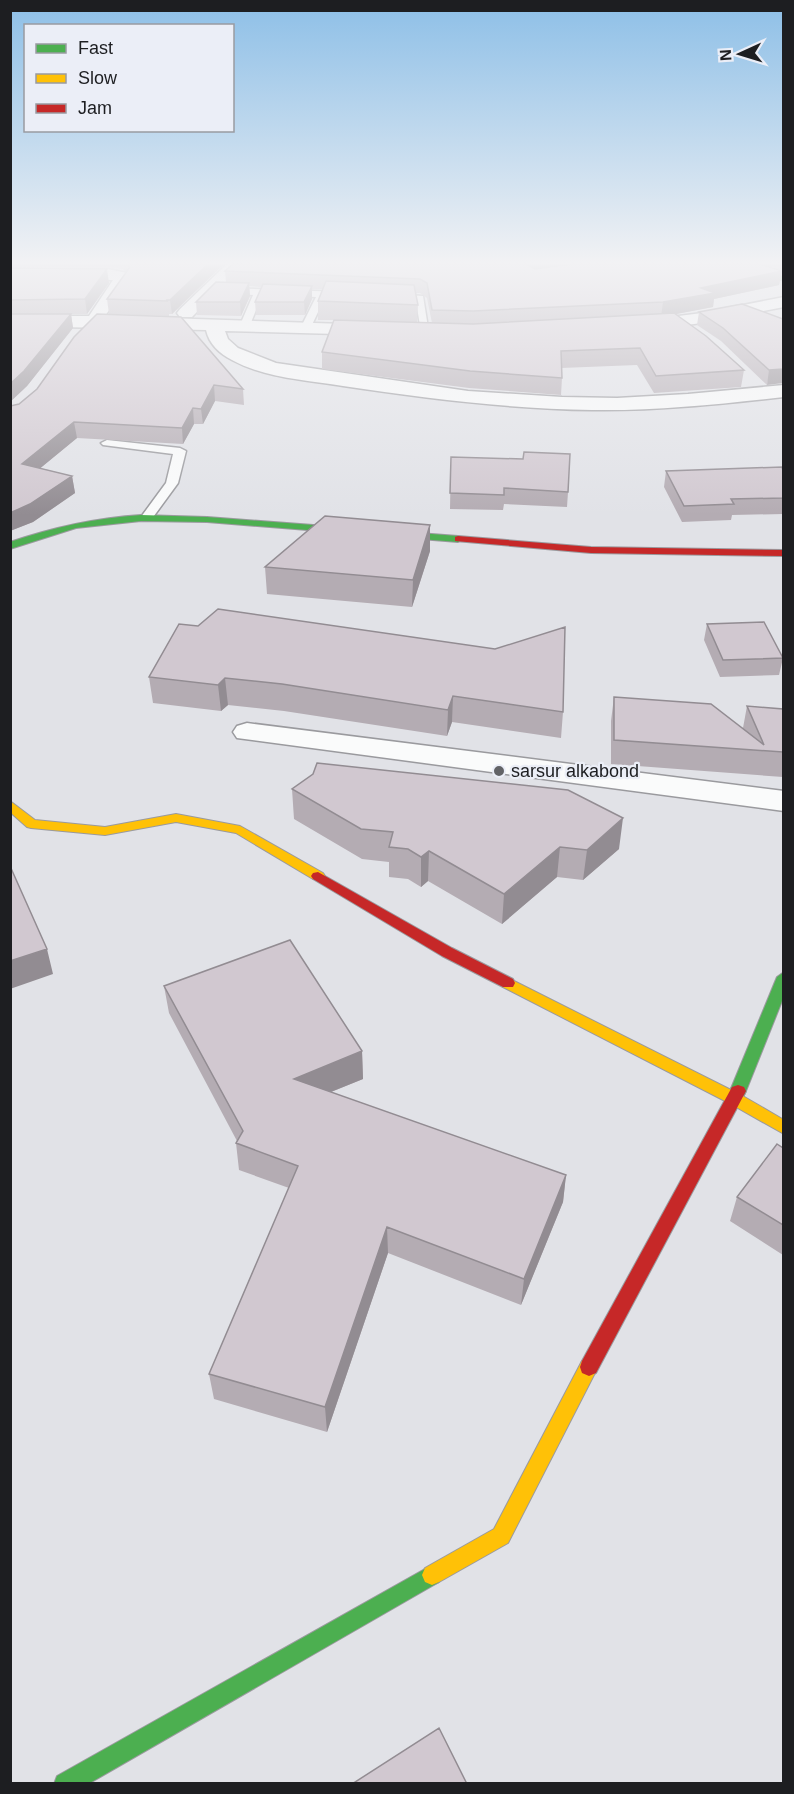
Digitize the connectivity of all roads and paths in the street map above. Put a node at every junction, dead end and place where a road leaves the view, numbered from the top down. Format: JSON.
{"nodes":[{"id":1,"x":226,"y":348,"type":"edge"},
{"id":2,"x":745,"y":378,"type":"edge"},
{"id":3,"x":783,"y":391,"type":"edge"},
{"id":4,"x":761,"y":393,"type":"junction"},
{"id":5,"x":107,"y":443,"type":"edge"},
{"id":6,"x":147,"y":517,"type":"junction"},
{"id":7,"x":10,"y":546,"type":"edge"},
{"id":8,"x":783,"y":553,"type":"edge"},
{"id":9,"x":247,"y":732,"type":"dead end"},
{"id":10,"x":783,"y":801,"type":"edge"},
{"id":11,"x":10,"y":805,"type":"edge"},
{"id":12,"x":783,"y":977,"type":"edge"},
{"id":13,"x":735,"y":1099,"type":"junction"},
{"id":14,"x":783,"y":1128,"type":"edge"},
{"id":15,"x":66,"y":1784,"type":"edge"}],
"edges":[{"from":1,"to":4,"type":"street"},
{"from":2,"to":4,"type":"street"},
{"from":3,"to":4,"type":"street"},
{"from":5,"to":6,"type":"lane"},
{"from":6,"to":7,"type":"street"},
{"from":6,"to":8,"type":"street"},
{"from":9,"to":10,"type":"street"},
{"from":11,"to":13,"type":"street"},
{"from":12,"to":13,"type":"street"},
{"from":13,"to":14,"type":"street"},
{"from":13,"to":15,"type":"street"}]}
